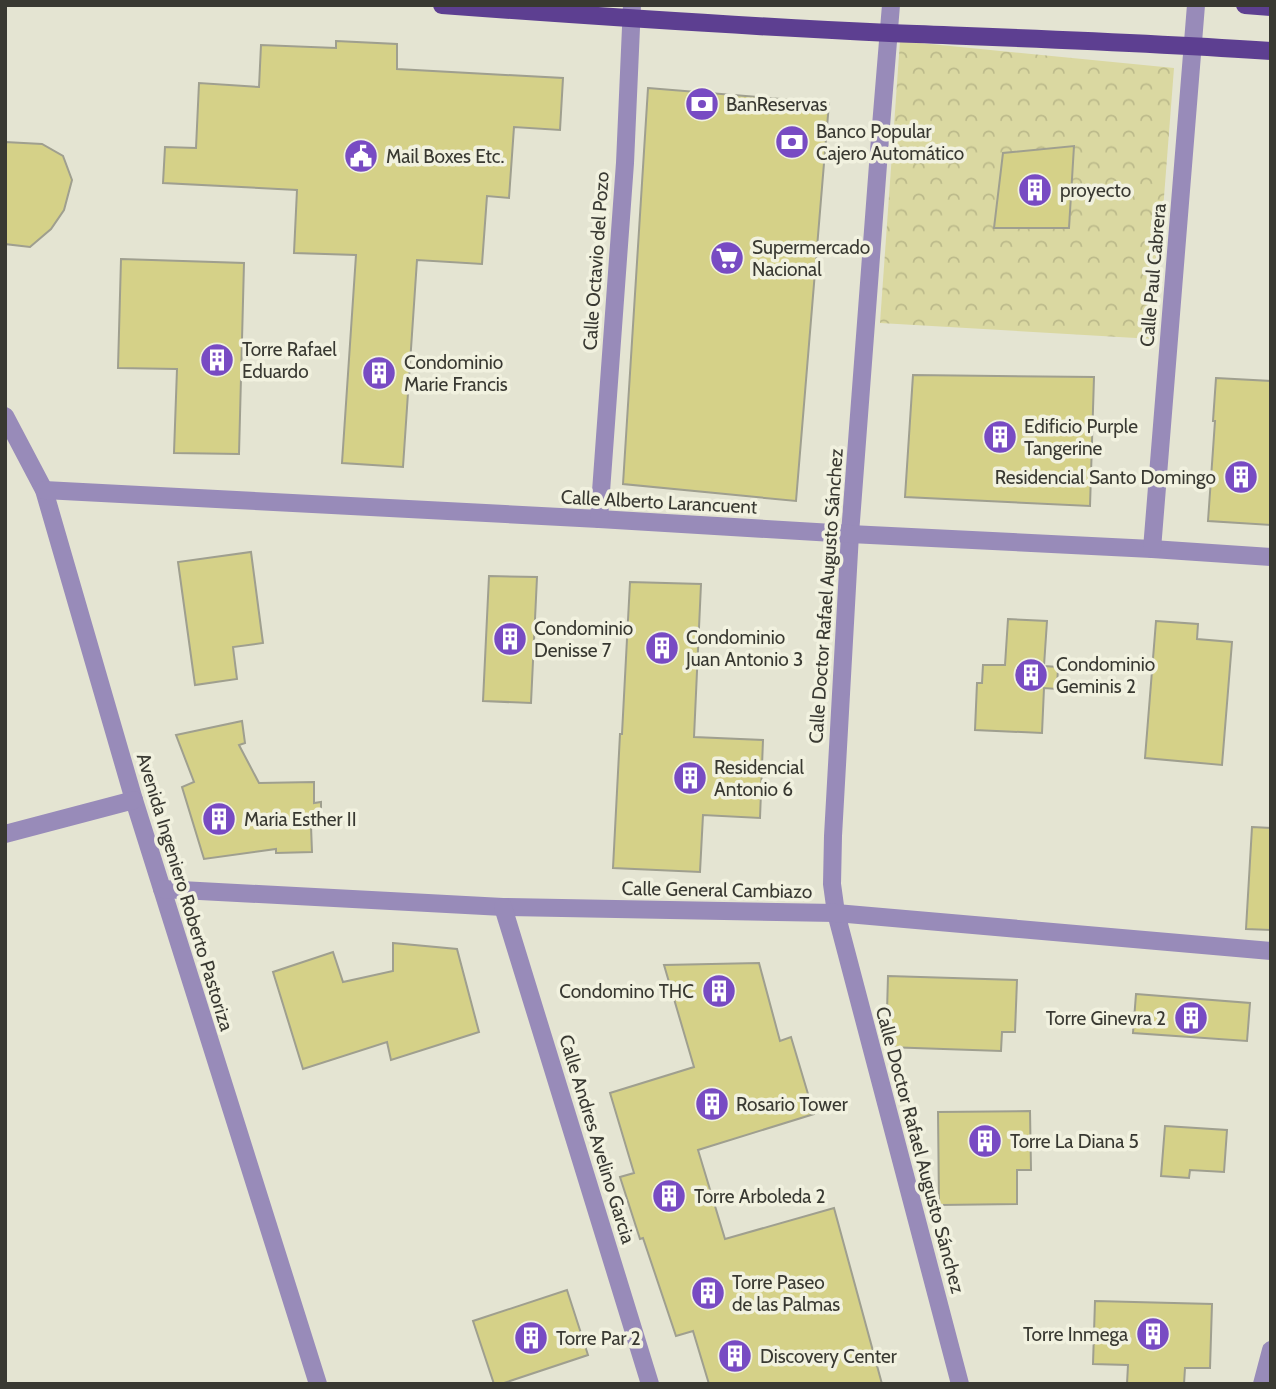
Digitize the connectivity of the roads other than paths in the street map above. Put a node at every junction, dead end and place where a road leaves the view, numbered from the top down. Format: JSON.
{"nodes":[{"id":1,"x":442,"y":5,"type":"edge"},
{"id":2,"x":891,"y":5,"type":"edge"},
{"id":3,"x":1196,"y":5,"type":"edge"},
{"id":4,"x":1245,"y":5,"type":"edge"},
{"id":5,"x":1271,"y":7,"type":"edge"},
{"id":6,"x":632,"y":12,"type":"edge"},
{"id":7,"x":888,"y":33,"type":"junction"},
{"id":8,"x":1192,"y":45,"type":"junction"},
{"id":9,"x":1271,"y":51,"type":"edge"},
{"id":10,"x":5,"y":416,"type":"edge"},
{"id":11,"x":44,"y":489,"type":"junction"},
{"id":12,"x":598,"y":519,"type":"junction"},
{"id":13,"x":850,"y":534,"type":"junction"},
{"id":14,"x":1152,"y":549,"type":"junction"},
{"id":15,"x":1271,"y":557,"type":"edge"},
{"id":16,"x":134,"y":800,"type":"junction"},
{"id":17,"x":5,"y":834,"type":"edge"},
{"id":18,"x":162,"y":889,"type":"junction"},
{"id":19,"x":503,"y":907,"type":"junction"},
{"id":20,"x":836,"y":913,"type":"junction"},
{"id":21,"x":1271,"y":951,"type":"edge"},
{"id":22,"x":1271,"y":1350,"type":"edge"},
{"id":23,"x":318,"y":1384,"type":"edge"},
{"id":24,"x":650,"y":1384,"type":"edge"},
{"id":25,"x":960,"y":1384,"type":"edge"},
{"id":26,"x":1262,"y":1384,"type":"edge"}],
"edges":[{"from":1,"to":6,"type":"main road"},
{"from":2,"to":7,"type":"street","name":"Calle Doctor Rafael Augusto Sánchez"},
{"from":3,"to":8,"type":"street","name":"Calle Paul Cabrera"},
{"from":4,"to":5,"type":"main road"},
{"from":6,"to":7,"type":"main road"},
{"from":6,"to":12,"type":"street","name":"Calle Octavio del Pozo"},
{"from":7,"to":8,"type":"main road"},
{"from":7,"to":13,"type":"street","name":"Calle Doctor Rafael Augusto Sánchez"},
{"from":8,"to":9,"type":"main road"},
{"from":8,"to":14,"type":"street","name":"Calle Paul Cabrera"},
{"from":10,"to":11,"type":"street","name":"Avenida Ingeniero Roberto Pastoriza"},
{"from":11,"to":12,"type":"street","name":"Calle Alberto Larancuent"},
{"from":11,"to":16,"type":"street","name":"Avenida Ingeniero Roberto Pastoriza"},
{"from":12,"to":13,"type":"street","name":"Calle Alberto Larancuent"},
{"from":13,"to":14,"type":"street","name":"Calle Alberto Larancuent"},
{"from":13,"to":20,"type":"street","name":"Calle Doctor Rafael Augusto Sánchez"},
{"from":14,"to":15,"type":"street","name":"Calle Alberto Larancuent"},
{"from":16,"to":17,"type":"street"},
{"from":16,"to":18,"type":"street","name":"Avenida Ingeniero Roberto Pastoriza"},
{"from":18,"to":19,"type":"street","name":"Calle General Cambiazo"},
{"from":18,"to":23,"type":"street","name":"Avenida Ingeniero Roberto Pastoriza"},
{"from":19,"to":20,"type":"street","name":"Calle General Cambiazo"},
{"from":19,"to":24,"type":"street","name":"Calle Andres Avelino Garcia"},
{"from":20,"to":21,"type":"street","name":"Calle General Cambiazo"},
{"from":20,"to":25,"type":"street","name":"Calle Doctor Rafael Augusto Sánchez"},
{"from":22,"to":26,"type":"street"}]}
